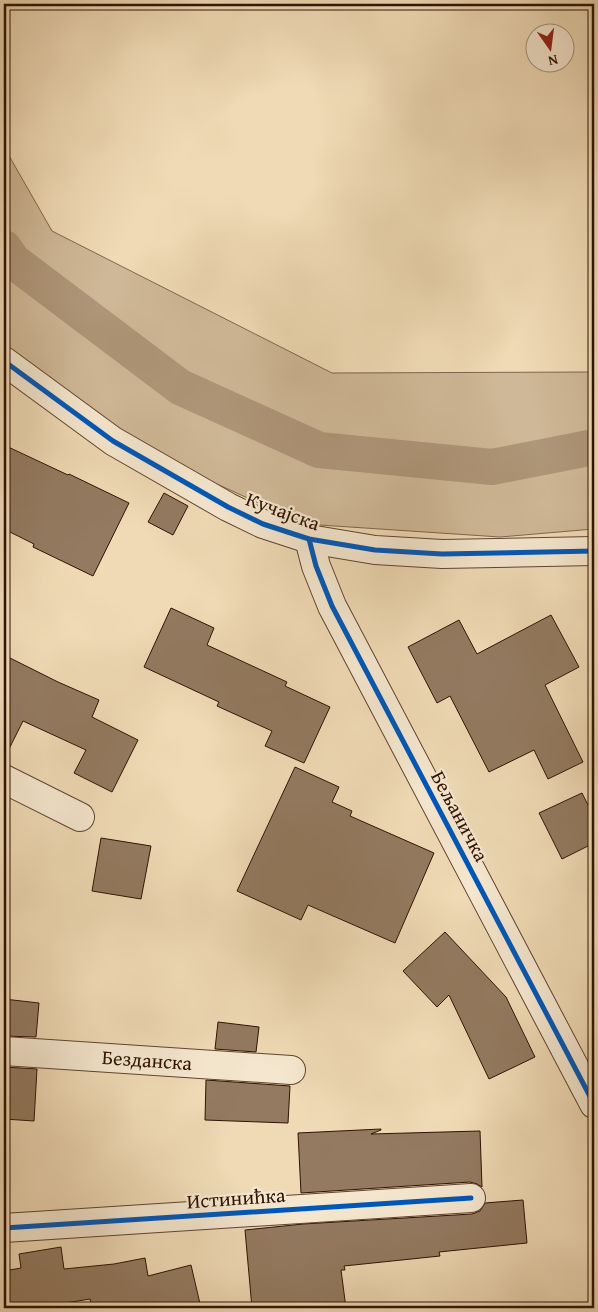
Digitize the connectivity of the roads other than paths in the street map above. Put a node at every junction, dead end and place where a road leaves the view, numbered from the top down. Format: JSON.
{"nodes":[{"id":1,"x":4,"y":361,"type":"edge"},
{"id":2,"x":309,"y":539,"type":"junction"},
{"id":3,"x":594,"y":551,"type":"edge"},
{"id":4,"x":4,"y":779,"type":"edge"},
{"id":5,"x":80,"y":817,"type":"dead end"},
{"id":6,"x":4,"y":1051,"type":"edge"},
{"id":7,"x":291,"y":1070,"type":"dead end"},
{"id":8,"x":594,"y":1104,"type":"edge"},
{"id":9,"x":471,"y":1198,"type":"dead end"},
{"id":10,"x":4,"y":1228,"type":"edge"}],
"edges":[{"from":1,"to":2,"type":"street","name":"Кучајска"},
{"from":2,"to":3,"type":"street","name":"Кучајска"},
{"from":2,"to":8,"type":"street","name":"Бељаничка"},
{"from":4,"to":5,"type":"street"},
{"from":6,"to":7,"type":"street","name":"Безданска"},
{"from":9,"to":10,"type":"street","name":"Истинићка"}]}
